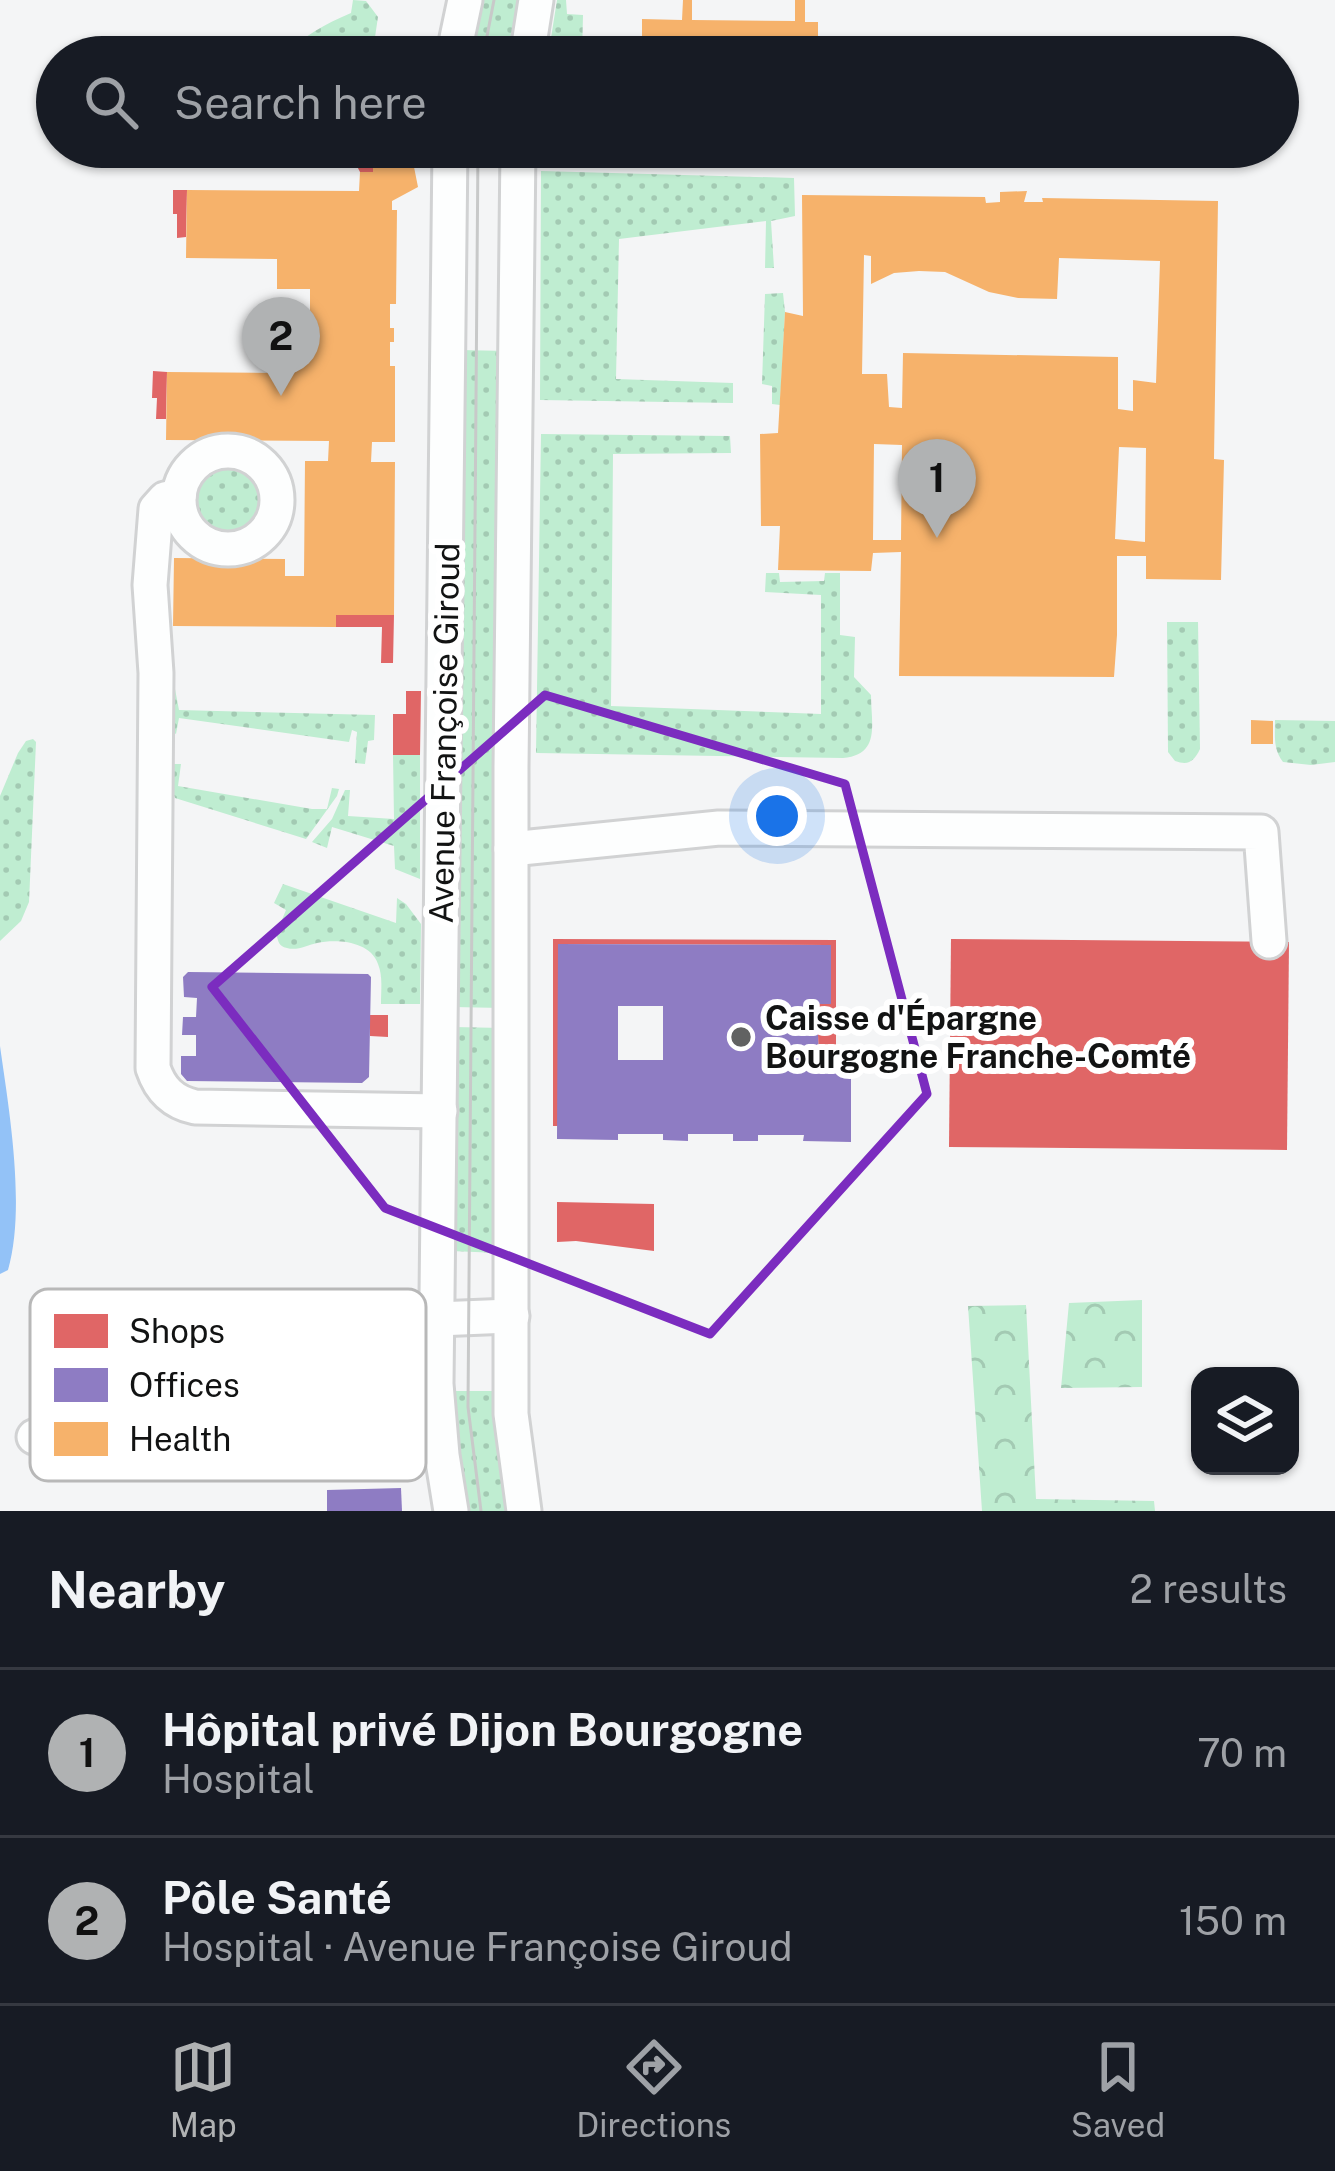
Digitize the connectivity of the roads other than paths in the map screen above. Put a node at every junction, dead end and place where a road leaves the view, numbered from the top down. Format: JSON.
{"nodes":[{"id":1,"x":465,"y":0,"type":"edge"},
{"id":2,"x":536,"y":0,"type":"edge"},
{"id":3,"x":457,"y":36,"type":"edge"},
{"id":4,"x":530,"y":36,"type":"edge"},
{"id":5,"x":450,"y":168,"type":"edge"},
{"id":6,"x":518,"y":168,"type":"edge"},
{"id":7,"x":178,"y":496,"type":"dead end"},
{"id":8,"x":511,"y":849,"type":"junction"},
{"id":9,"x":1269,"y":941,"type":"dead end"},
{"id":10,"x":440,"y":1111,"type":"junction"},
{"id":11,"x":512,"y":1316,"type":"junction"},
{"id":12,"x":437,"y":1319,"type":"junction"},
{"id":13,"x":426,"y":1326,"type":"edge"},
{"id":14,"x":451,"y":1511,"type":"edge"},
{"id":15,"x":524,"y":1511,"type":"edge"}],
"edges":[{"from":1,"to":3,"type":"street"},
{"from":2,"to":4,"type":"street"},
{"from":5,"to":10,"type":"street","name":"Avenue Françoise Giroud"},
{"from":6,"to":8,"type":"street","name":"Avenue Françoise Giroud"},
{"from":7,"to":10,"type":"street"},
{"from":8,"to":9,"type":"street"},
{"from":8,"to":11,"type":"street","name":"Avenue Françoise Giroud"},
{"from":10,"to":12,"type":"street","name":"Avenue Françoise Giroud"},
{"from":11,"to":12,"type":"street"},
{"from":11,"to":15,"type":"street","name":"Avenue Françoise Giroud"},
{"from":12,"to":13,"type":"street"},
{"from":12,"to":14,"type":"street","name":"Avenue Françoise Giroud"}]}
